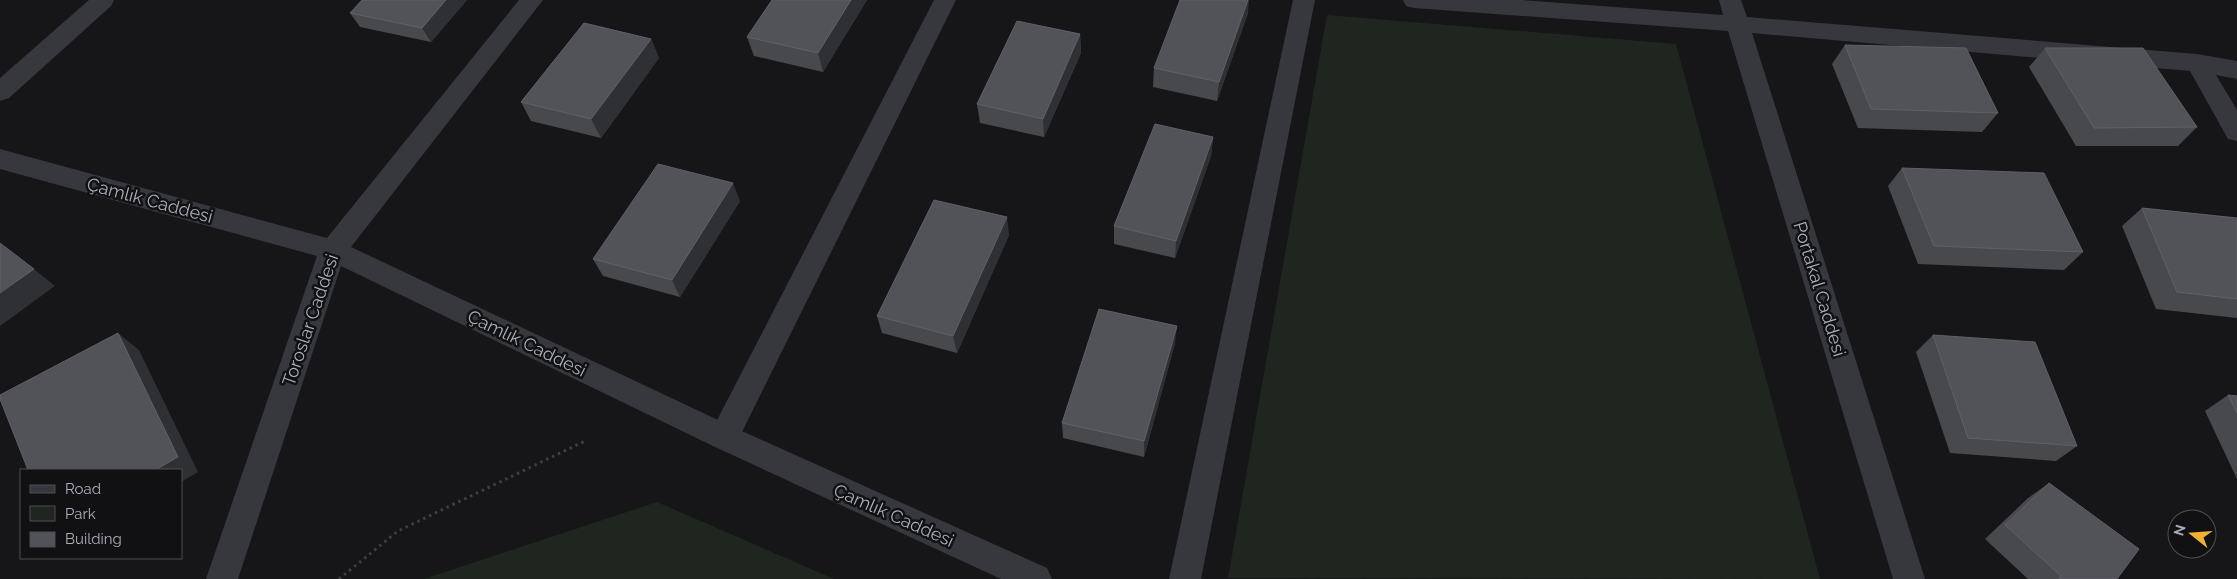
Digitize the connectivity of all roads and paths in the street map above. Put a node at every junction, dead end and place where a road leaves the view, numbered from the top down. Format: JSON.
{"nodes":[{"id":1,"x":103,"y":0,"type":"edge"},
{"id":2,"x":532,"y":0,"type":"edge"},
{"id":3,"x":945,"y":0,"type":"edge"},
{"id":4,"x":1304,"y":0,"type":"edge"},
{"id":5,"x":1414,"y":0,"type":"edge"},
{"id":6,"x":1734,"y":12,"type":"edge"},
{"id":7,"x":2197,"y":63,"type":"junction"},
{"id":8,"x":2237,"y":70,"type":"edge"},
{"id":9,"x":0,"y":92,"type":"edge"},
{"id":10,"x":2237,"y":132,"type":"edge"},
{"id":11,"x":0,"y":159,"type":"edge"},
{"id":12,"x":333,"y":250,"type":"junction"},
{"id":13,"x":724,"y":437,"type":"junction"},
{"id":14,"x":585,"y":441,"type":"dead end"},
{"id":15,"x":222,"y":579,"type":"edge"},
{"id":16,"x":339,"y":579,"type":"edge"},
{"id":17,"x":1036,"y":579,"type":"edge"},
{"id":18,"x":1184,"y":579,"type":"edge"},
{"id":19,"x":1909,"y":579,"type":"edge"}],
"edges":[{"from":1,"to":9,"type":"street"},
{"from":2,"to":12,"type":"street","name":"Toroslar Caddesi"},
{"from":3,"to":13,"type":"street"},
{"from":4,"to":18,"type":"street"},
{"from":5,"to":6,"type":"street"},
{"from":6,"to":7,"type":"street"},
{"from":6,"to":19,"type":"street","name":"Portakal Caddesi"},
{"from":7,"to":8,"type":"street"},
{"from":7,"to":10,"type":"street"},
{"from":11,"to":12,"type":"street","name":"Çamlık Caddesi"},
{"from":12,"to":13,"type":"street","name":"Çamlık Caddesi"},
{"from":12,"to":15,"type":"street","name":"Toroslar Caddesi"},
{"from":13,"to":17,"type":"street","name":"Çamlık Caddesi"},
{"from":14,"to":16,"type":"path"}]}
